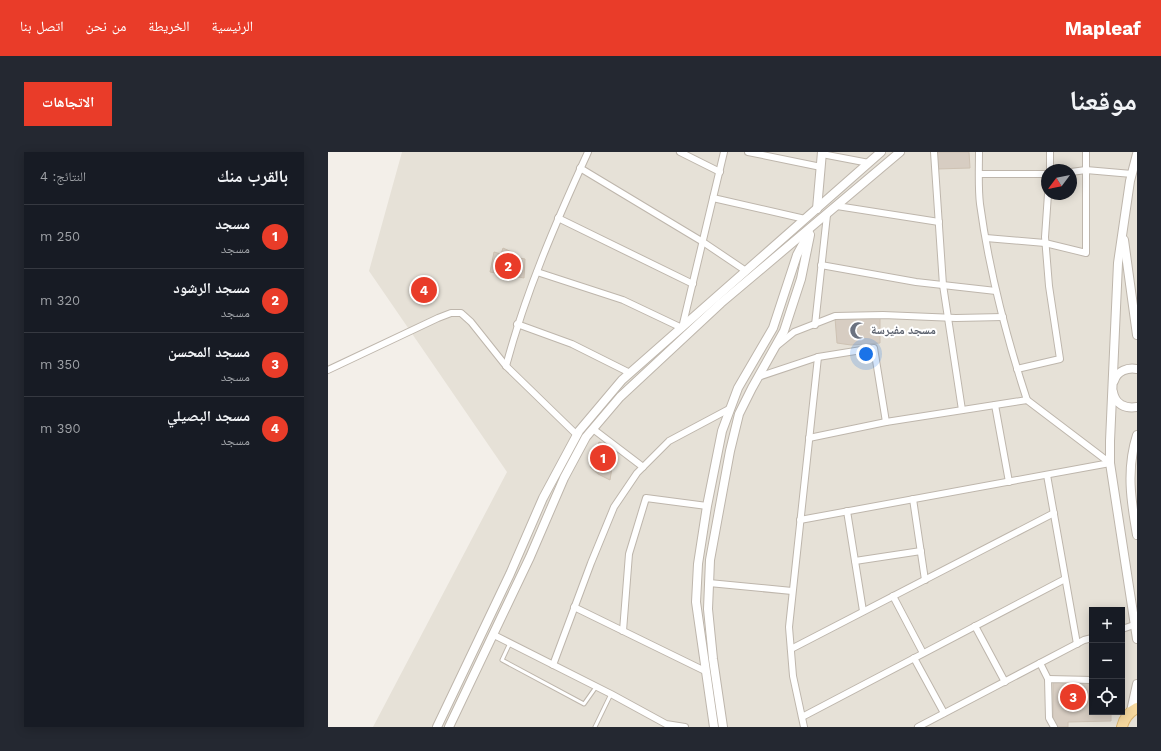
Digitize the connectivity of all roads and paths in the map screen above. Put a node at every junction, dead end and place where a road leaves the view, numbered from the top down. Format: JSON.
{"nodes":[{"id":1,"x":588,"y":152,"type":"edge"},
{"id":2,"x":680,"y":152,"type":"edge"},
{"id":3,"x":724,"y":152,"type":"edge"},
{"id":4,"x":748,"y":152,"type":"edge"},
{"id":5,"x":881,"y":152,"type":"edge"},
{"id":6,"x":900,"y":152,"type":"edge"},
{"id":7,"x":934,"y":152,"type":"edge"},
{"id":8,"x":979,"y":152,"type":"edge"},
{"id":9,"x":1050,"y":152,"type":"edge"},
{"id":10,"x":1086,"y":152,"type":"edge"},
{"id":11,"x":822,"y":153,"type":"edge"},
{"id":12,"x":1137,"y":154,"type":"edge"},
{"id":13,"x":777,"y":155,"type":"edge"},
{"id":14,"x":869,"y":163,"type":"junction"},
{"id":15,"x":1050,"y":164,"type":"edge"},
{"id":16,"x":822,"y":167,"type":"junction"},
{"id":17,"x":580,"y":168,"type":"junction"},
{"id":18,"x":1086,"y":170,"type":"junction"},
{"id":19,"x":1077,"y":171,"type":"edge"},
{"id":20,"x":720,"y":172,"type":"junction"},
{"id":21,"x":979,"y":174,"type":"junction"},
{"id":22,"x":1041,"y":174,"type":"edge"},
{"id":23,"x":1132,"y":174,"type":"junction"},
{"id":24,"x":713,"y":198,"type":"junction"},
{"id":25,"x":1048,"y":200,"type":"edge"},
{"id":26,"x":837,"y":206,"type":"junction"},
{"id":27,"x":818,"y":207,"type":"junction"},
{"id":28,"x":827,"y":215,"type":"junction"},
{"id":29,"x":558,"y":218,"type":"junction"},
{"id":30,"x":805,"y":219,"type":"junction"},
{"id":31,"x":939,"y":222,"type":"junction"},
{"id":32,"x":811,"y":229,"type":"junction"},
{"id":33,"x":1123,"y":229,"type":"junction"},
{"id":34,"x":986,"y":238,"type":"junction"},
{"id":35,"x":703,"y":242,"type":"junction"},
{"id":36,"x":1045,"y":243,"type":"junction"},
{"id":37,"x":821,"y":264,"type":"junction"},
{"id":38,"x":746,"y":271,"type":"junction"},
{"id":39,"x":536,"y":272,"type":"junction"},
{"id":40,"x":693,"y":284,"type":"junction"},
{"id":41,"x":943,"y":285,"type":"junction"},
{"id":42,"x":996,"y":291,"type":"junction"},
{"id":43,"x":1132,"y":301,"type":"junction"},
{"id":44,"x":1137,"y":311,"type":"edge"},
{"id":45,"x":1003,"y":317,"type":"junction"},
{"id":46,"x":948,"y":318,"type":"junction"},
{"id":47,"x":517,"y":324,"type":"junction"},
{"id":48,"x":815,"y":325,"type":"junction"},
{"id":49,"x":682,"y":328,"type":"junction"},
{"id":50,"x":1137,"y":335,"type":"edge"},
{"id":51,"x":775,"y":347,"type":"junction"},
{"id":52,"x":818,"y":357,"type":"junction"},
{"id":53,"x":506,"y":366,"type":"junction"},
{"id":54,"x":1017,"y":369,"type":"junction"},
{"id":55,"x":1137,"y":369,"type":"edge"},
{"id":56,"x":328,"y":370,"type":"edge"},
{"id":57,"x":630,"y":373,"type":"junction"},
{"id":58,"x":758,"y":377,"type":"junction"},
{"id":59,"x":1112,"y":386,"type":"junction"},
{"id":60,"x":1027,"y":400,"type":"junction"},
{"id":61,"x":995,"y":405,"type":"junction"},
{"id":62,"x":731,"y":408,"type":"junction"},
{"id":63,"x":1137,"y":408,"type":"edge"},
{"id":64,"x":962,"y":410,"type":"junction"},
{"id":65,"x":886,"y":422,"type":"junction"},
{"id":66,"x":593,"y":429,"type":"junction"},
{"id":67,"x":577,"y":435,"type":"junction"},
{"id":68,"x":1137,"y":435,"type":"edge"},
{"id":69,"x":809,"y":438,"type":"junction"},
{"id":70,"x":1135,"y":449,"type":"edge"},
{"id":71,"x":1110,"y":463,"type":"junction"},
{"id":72,"x":643,"y":467,"type":"junction"},
{"id":73,"x":1047,"y":475,"type":"junction"},
{"id":74,"x":1008,"y":482,"type":"junction"},
{"id":75,"x":913,"y":499,"type":"junction"},
{"id":76,"x":707,"y":506,"type":"junction"},
{"id":77,"x":847,"y":511,"type":"junction"},
{"id":78,"x":1054,"y":513,"type":"junction"},
{"id":79,"x":800,"y":520,"type":"junction"},
{"id":80,"x":1137,"y":535,"type":"edge"},
{"id":81,"x":921,"y":551,"type":"junction"},
{"id":82,"x":855,"y":561,"type":"junction"},
{"id":83,"x":1065,"y":579,"type":"junction"},
{"id":84,"x":925,"y":580,"type":"junction"},
{"id":85,"x":709,"y":583,"type":"junction"},
{"id":86,"x":792,"y":592,"type":"junction"},
{"id":87,"x":893,"y":596,"type":"junction"},
{"id":88,"x":574,"y":607,"type":"junction"},
{"id":89,"x":863,"y":611,"type":"junction"},
{"id":90,"x":1134,"y":625,"type":"junction"},
{"id":91,"x":975,"y":626,"type":"junction"},
{"id":92,"x":1125,"y":628,"type":"edge"},
{"id":93,"x":623,"y":631,"type":"junction"},
{"id":94,"x":494,"y":635,"type":"junction"},
{"id":95,"x":1089,"y":639,"type":"edge"},
{"id":96,"x":1137,"y":639,"type":"edge"},
{"id":97,"x":510,"y":643,"type":"junction"},
{"id":98,"x":1077,"y":644,"type":"junction"},
{"id":99,"x":791,"y":649,"type":"junction"},
{"id":100,"x":923,"y":653,"type":"junction"},
{"id":101,"x":914,"y":658,"type":"junction"},
{"id":102,"x":1040,"y":663,"type":"junction"},
{"id":103,"x":553,"y":665,"type":"junction"},
{"id":104,"x":705,"y":671,"type":"junction"},
{"id":105,"x":1048,"y":678,"type":"junction"},
{"id":106,"x":1089,"y":680,"type":"edge"},
{"id":107,"x":1005,"y":682,"type":"junction"},
{"id":108,"x":1137,"y":684,"type":"edge"},
{"id":109,"x":596,"y":686,"type":"junction"},
{"id":110,"x":611,"y":694,"type":"junction"},
{"id":111,"x":1134,"y":710,"type":"edge"},
{"id":112,"x":944,"y":714,"type":"junction"},
{"id":113,"x":802,"y":717,"type":"junction"},
{"id":114,"x":437,"y":727,"type":"edge"},
{"id":115,"x":449,"y":727,"type":"edge"},
{"id":116,"x":595,"y":727,"type":"edge"},
{"id":117,"x":685,"y":727,"type":"edge"},
{"id":118,"x":714,"y":727,"type":"edge"},
{"id":119,"x":723,"y":727,"type":"edge"},
{"id":120,"x":804,"y":727,"type":"edge"},
{"id":121,"x":918,"y":727,"type":"edge"},
{"id":122,"x":1054,"y":727,"type":"edge"},
{"id":123,"x":1122,"y":727,"type":"edge"}],
"edges":[{"from":1,"to":17,"type":"street"},
{"from":2,"to":20,"type":"street"},
{"from":3,"to":20,"type":"street"},
{"from":4,"to":13,"type":"street"},
{"from":5,"to":14,"type":"street"},
{"from":6,"to":26,"type":"street"},
{"from":7,"to":31,"type":"street"},
{"from":8,"to":21,"type":"street"},
{"from":9,"to":15,"type":"street"},
{"from":10,"to":18,"type":"street"},
{"from":11,"to":14,"type":"street"},
{"from":11,"to":16,"type":"street"},
{"from":12,"to":23,"type":"street"},
{"from":13,"to":16,"type":"street"},
{"from":14,"to":27,"type":"street"},
{"from":16,"to":27,"type":"street"},
{"from":17,"to":29,"type":"street"},
{"from":17,"to":35,"type":"street"},
{"from":18,"to":19,"type":"street"},
{"from":18,"to":23,"type":"street"},
{"from":18,"to":36,"type":"street"},
{"from":20,"to":24,"type":"street"},
{"from":21,"to":22,"type":"street"},
{"from":21,"to":34,"type":"street"},
{"from":23,"to":33,"type":"street"},
{"from":24,"to":30,"type":"street"},
{"from":24,"to":35,"type":"street"},
{"from":25,"to":36,"type":"street"},
{"from":26,"to":28,"type":"street"},
{"from":26,"to":31,"type":"street"},
{"from":27,"to":30,"type":"street"},
{"from":27,"to":32,"type":"street"},
{"from":28,"to":32,"type":"street"},
{"from":28,"to":37,"type":"street"},
{"from":29,"to":39,"type":"street"},
{"from":29,"to":40,"type":"street"},
{"from":30,"to":32,"type":"street"},
{"from":30,"to":38,"type":"street"},
{"from":31,"to":41,"type":"street"},
{"from":32,"to":51,"type":"street"},
{"from":32,"to":62,"type":"street"},
{"from":32,"to":66,"type":"street"},
{"from":33,"to":43,"type":"street"},
{"from":33,"to":59,"type":"street"},
{"from":34,"to":36,"type":"street"},
{"from":34,"to":42,"type":"street"},
{"from":35,"to":38,"type":"street"},
{"from":35,"to":40,"type":"street"},
{"from":36,"to":54,"type":"street"},
{"from":37,"to":41,"type":"street"},
{"from":37,"to":48,"type":"street"},
{"from":38,"to":49,"type":"street"},
{"from":39,"to":47,"type":"street"},
{"from":39,"to":49,"type":"street"},
{"from":40,"to":49,"type":"street"},
{"from":41,"to":42,"type":"street"},
{"from":41,"to":46,"type":"street"},
{"from":42,"to":45,"type":"street"},
{"from":43,"to":44,"type":"street"},
{"from":43,"to":50,"type":"street"},
{"from":45,"to":46,"type":"street"},
{"from":45,"to":54,"type":"street"},
{"from":46,"to":48,"type":"street"},
{"from":46,"to":64,"type":"street"},
{"from":47,"to":53,"type":"street"},
{"from":47,"to":57,"type":"street"},
{"from":48,"to":51,"type":"street"},
{"from":49,"to":57,"type":"street"},
{"from":51,"to":58,"type":"street"},
{"from":52,"to":58,"type":"street"},
{"from":52,"to":65,"type":"street"},
{"from":52,"to":69,"type":"street"},
{"from":53,"to":56,"type":"street"},
{"from":53,"to":67,"type":"street"},
{"from":54,"to":60,"type":"street"},
{"from":55,"to":59,"type":"street"},
{"from":57,"to":67,"type":"street"},
{"from":58,"to":85,"type":"street"},
{"from":59,"to":63,"type":"street"},
{"from":59,"to":71,"type":"street"},
{"from":60,"to":61,"type":"street"},
{"from":60,"to":71,"type":"street"},
{"from":61,"to":64,"type":"street"},
{"from":61,"to":74,"type":"street"},
{"from":62,"to":72,"type":"street"},
{"from":62,"to":76,"type":"street"},
{"from":64,"to":65,"type":"street"},
{"from":65,"to":69,"type":"street"},
{"from":66,"to":72,"type":"street"},
{"from":66,"to":94,"type":"street"},
{"from":67,"to":114,"type":"street"},
{"from":68,"to":70,"type":"street"},
{"from":69,"to":79,"type":"street"},
{"from":70,"to":80,"type":"street"},
{"from":71,"to":73,"type":"street"},
{"from":71,"to":90,"type":"street"},
{"from":72,"to":88,"type":"street"},
{"from":73,"to":74,"type":"street"},
{"from":73,"to":78,"type":"street"},
{"from":74,"to":75,"type":"street"},
{"from":75,"to":77,"type":"street"},
{"from":75,"to":81,"type":"street"},
{"from":76,"to":93,"type":"street"},
{"from":76,"to":104,"type":"street"},
{"from":77,"to":79,"type":"street"},
{"from":77,"to":82,"type":"street"},
{"from":78,"to":83,"type":"street"},
{"from":78,"to":84,"type":"street"},
{"from":79,"to":86,"type":"street"},
{"from":81,"to":82,"type":"street"},
{"from":81,"to":84,"type":"street"},
{"from":82,"to":89,"type":"street"},
{"from":83,"to":91,"type":"street"},
{"from":83,"to":98,"type":"street"},
{"from":84,"to":87,"type":"street"},
{"from":85,"to":86,"type":"street"},
{"from":85,"to":119,"type":"street"},
{"from":86,"to":99,"type":"street"},
{"from":87,"to":89,"type":"street"},
{"from":87,"to":100,"type":"street"},
{"from":88,"to":93,"type":"street"},
{"from":88,"to":103,"type":"street"},
{"from":89,"to":99,"type":"street"},
{"from":90,"to":92,"type":"street"},
{"from":90,"to":96,"type":"street"},
{"from":91,"to":100,"type":"street"},
{"from":91,"to":107,"type":"street"},
{"from":93,"to":104,"type":"street"},
{"from":94,"to":97,"type":"street"},
{"from":94,"to":115,"type":"street"},
{"from":95,"to":98,"type":"street"},
{"from":97,"to":103,"type":"street"},
{"from":97,"to":109,"type":"lane"},
{"from":98,"to":102,"type":"street"},
{"from":99,"to":113,"type":"street"},
{"from":100,"to":101,"type":"street"},
{"from":101,"to":112,"type":"street"},
{"from":101,"to":113,"type":"street"},
{"from":102,"to":105,"type":"street"},
{"from":102,"to":107,"type":"street"},
{"from":103,"to":109,"type":"street"},
{"from":104,"to":118,"type":"street"},
{"from":105,"to":106,"type":"street"},
{"from":105,"to":122,"type":"street"},
{"from":107,"to":112,"type":"street"},
{"from":108,"to":111,"type":"street"},
{"from":109,"to":110,"type":"street"},
{"from":110,"to":116,"type":"lane"},
{"from":110,"to":117,"type":"street"},
{"from":111,"to":123,"type":"main road"},
{"from":112,"to":121,"type":"street"},
{"from":113,"to":120,"type":"street"}]}
